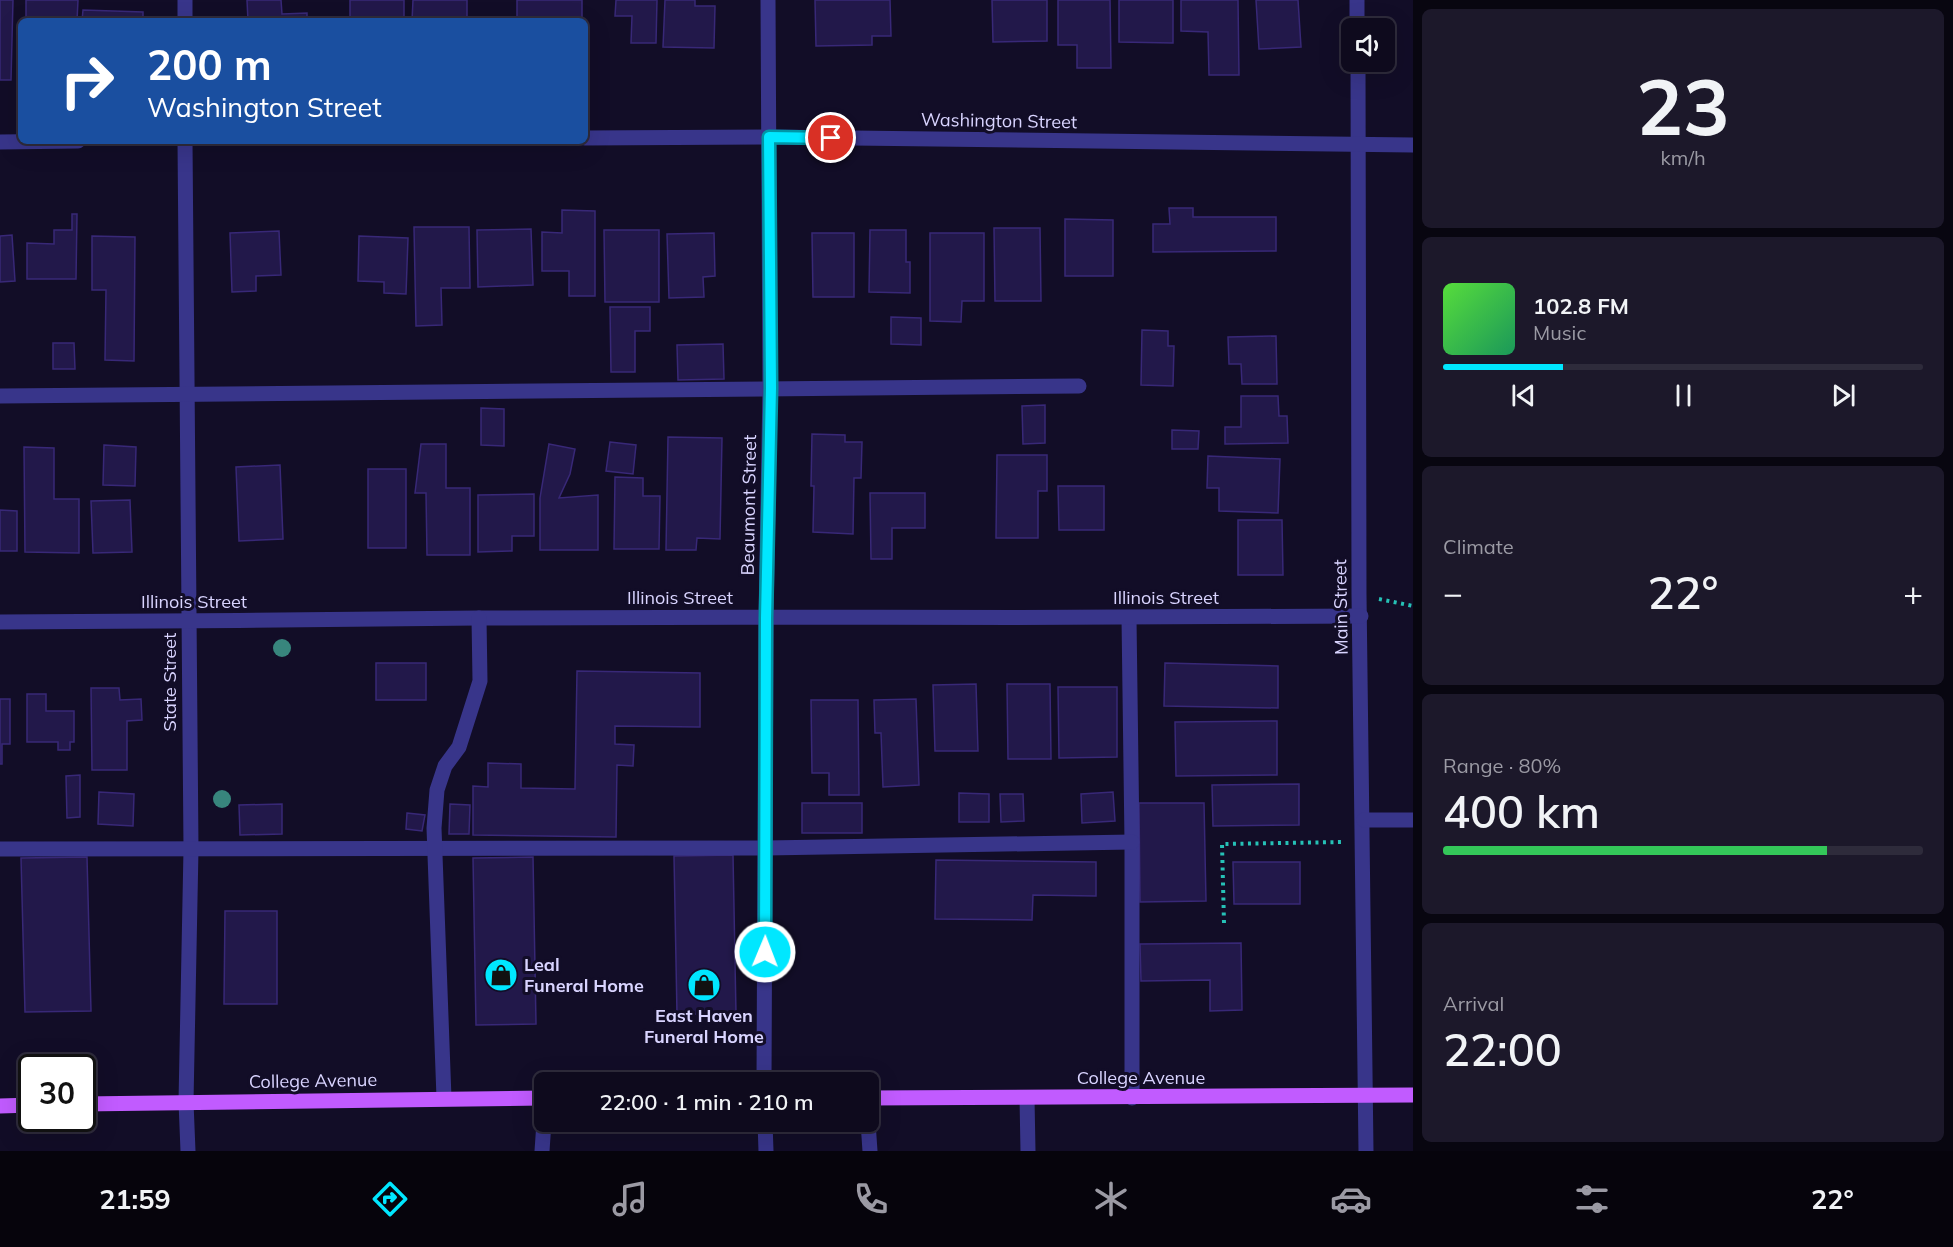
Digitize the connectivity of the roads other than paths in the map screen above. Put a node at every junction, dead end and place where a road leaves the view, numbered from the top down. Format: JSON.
{"nodes":[{"id":1,"x":185,"y":0,"type":"edge"},
{"id":2,"x":768,"y":0,"type":"edge"},
{"id":3,"x":1357,"y":0,"type":"edge"},
{"id":4,"x":185,"y":18,"type":"edge"},
{"id":5,"x":1357,"y":18,"type":"edge"},
{"id":6,"x":1358,"y":72,"type":"edge"},
{"id":7,"x":769,"y":137,"type":"junction"},
{"id":8,"x":588,"y":138,"type":"edge"},
{"id":9,"x":0,"y":142,"type":"edge"},
{"id":10,"x":18,"y":142,"type":"edge"},
{"id":11,"x":185,"y":144,"type":"edge"},
{"id":12,"x":1358,"y":145,"type":"junction"},
{"id":13,"x":1413,"y":145,"type":"edge"},
{"id":14,"x":1079,"y":386,"type":"dead end"},
{"id":15,"x":771,"y":388,"type":"junction"},
{"id":16,"x":187,"y":394,"type":"junction"},
{"id":17,"x":0,"y":396,"type":"edge"},
{"id":18,"x":1361,"y":616,"type":"junction"},
{"id":19,"x":479,"y":618,"type":"junction"},
{"id":20,"x":766,"y":618,"type":"junction"},
{"id":21,"x":1129,"y":618,"type":"junction"},
{"id":22,"x":0,"y":622,"type":"edge"},
{"id":23,"x":190,"y":622,"type":"junction"},
{"id":24,"x":1364,"y":820,"type":"junction"},
{"id":25,"x":1413,"y":820,"type":"edge"},
{"id":26,"x":1132,"y":842,"type":"junction"},
{"id":27,"x":766,"y":848,"type":"junction"},
{"id":28,"x":0,"y":849,"type":"edge"},
{"id":29,"x":191,"y":849,"type":"junction"},
{"id":30,"x":435,"y":849,"type":"junction"},
{"id":31,"x":764,"y":1072,"type":"edge"},
{"id":32,"x":1365,"y":1095,"type":"junction"},
{"id":33,"x":1413,"y":1095,"type":"edge"},
{"id":34,"x":444,"y":1098,"type":"junction"},
{"id":35,"x":534,"y":1098,"type":"edge"},
{"id":36,"x":879,"y":1098,"type":"edge"},
{"id":37,"x":1027,"y":1098,"type":"junction"},
{"id":38,"x":1132,"y":1098,"type":"junction"},
{"id":39,"x":186,"y":1102,"type":"junction"},
{"id":40,"x":96,"y":1104,"type":"edge"},
{"id":41,"x":18,"y":1105,"type":"edge"},
{"id":42,"x":0,"y":1106,"type":"edge"},
{"id":43,"x":544,"y":1132,"type":"edge"},
{"id":44,"x":765,"y":1132,"type":"edge"},
{"id":45,"x":869,"y":1132,"type":"edge"},
{"id":46,"x":188,"y":1151,"type":"edge"},
{"id":47,"x":543,"y":1151,"type":"edge"},
{"id":48,"x":766,"y":1151,"type":"edge"},
{"id":49,"x":870,"y":1151,"type":"edge"},
{"id":50,"x":1028,"y":1151,"type":"edge"},
{"id":51,"x":1366,"y":1151,"type":"edge"}],
"edges":[{"from":1,"to":4,"type":"street"},
{"from":2,"to":7,"type":"street","name":"Beaumont Street"},
{"from":3,"to":5,"type":"street"},
{"from":6,"to":12,"type":"street","name":"Main Street"},
{"from":7,"to":8,"type":"street","name":"Washington Street"},
{"from":7,"to":12,"type":"street","name":"Washington Street"},
{"from":7,"to":15,"type":"street","name":"Beaumont Street"},
{"from":9,"to":10,"type":"street"},
{"from":11,"to":16,"type":"street","name":"State Street"},
{"from":12,"to":13,"type":"street","name":"Washington Street"},
{"from":12,"to":18,"type":"street","name":"Main Street"},
{"from":14,"to":15,"type":"street"},
{"from":15,"to":16,"type":"street"},
{"from":15,"to":20,"type":"street","name":"Beaumont Street"},
{"from":16,"to":17,"type":"street"},
{"from":16,"to":23,"type":"street","name":"State Street"},
{"from":18,"to":21,"type":"street","name":"Illinois Street"},
{"from":18,"to":24,"type":"street","name":"Main Street"},
{"from":19,"to":20,"type":"street","name":"Illinois Street"},
{"from":19,"to":23,"type":"street","name":"Illinois Street"},
{"from":19,"to":30,"type":"street"},
{"from":20,"to":21,"type":"street","name":"Illinois Street"},
{"from":20,"to":27,"type":"street","name":"Beaumont Street"},
{"from":21,"to":26,"type":"street"},
{"from":22,"to":23,"type":"street","name":"Illinois Street"},
{"from":23,"to":29,"type":"street","name":"State Street"},
{"from":24,"to":25,"type":"street"},
{"from":24,"to":32,"type":"street","name":"Main Street"},
{"from":26,"to":27,"type":"street"},
{"from":26,"to":38,"type":"street"},
{"from":27,"to":30,"type":"street"},
{"from":27,"to":31,"type":"street","name":"Beaumont Street"},
{"from":28,"to":29,"type":"street"},
{"from":29,"to":30,"type":"street"},
{"from":29,"to":39,"type":"street","name":"State Street"},
{"from":30,"to":34,"type":"street"},
{"from":32,"to":33,"type":"main road","name":"College Avenue"},
{"from":32,"to":38,"type":"main road","name":"College Avenue"},
{"from":32,"to":51,"type":"street","name":"Main Street"},
{"from":34,"to":35,"type":"main road","name":"College Avenue"},
{"from":34,"to":39,"type":"main road","name":"College Avenue"},
{"from":36,"to":37,"type":"main road","name":"College Avenue"},
{"from":37,"to":38,"type":"main road","name":"College Avenue"},
{"from":37,"to":50,"type":"street"},
{"from":39,"to":40,"type":"main road","name":"College Avenue"},
{"from":39,"to":46,"type":"street","name":"State Street"},
{"from":41,"to":42,"type":"main road"},
{"from":43,"to":47,"type":"street"},
{"from":44,"to":48,"type":"street"},
{"from":45,"to":49,"type":"street"}]}
